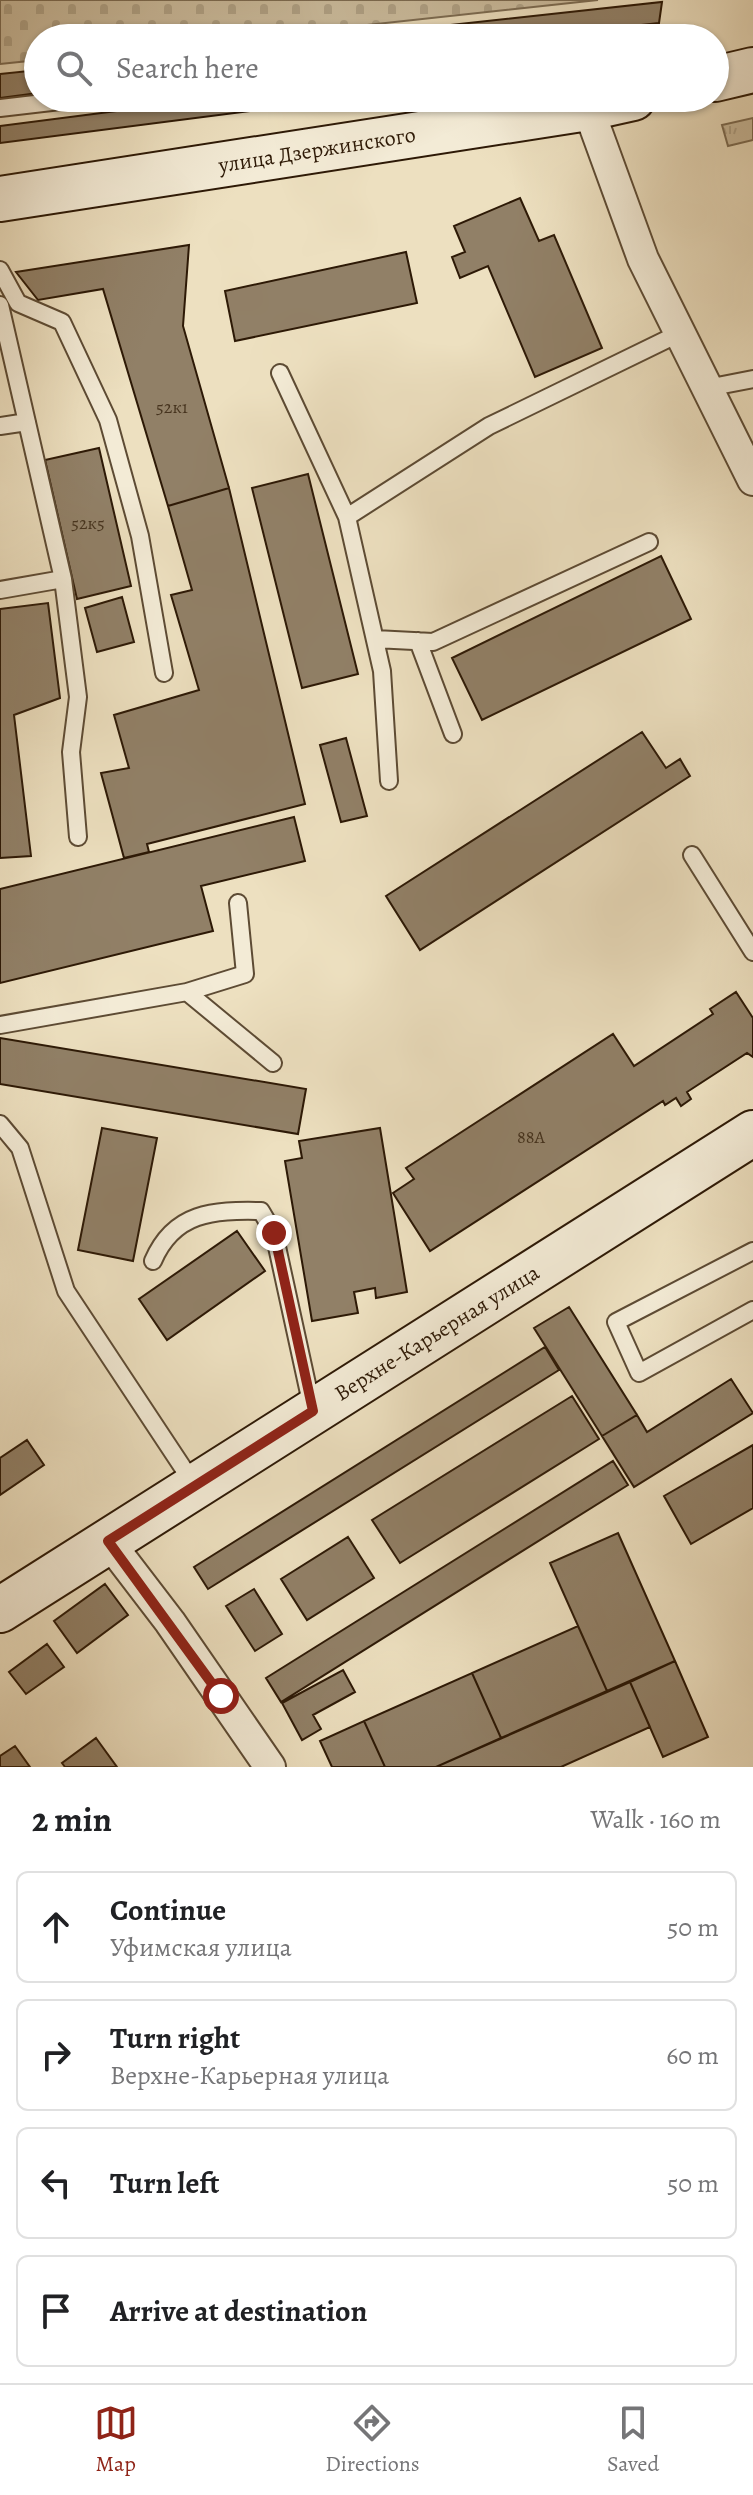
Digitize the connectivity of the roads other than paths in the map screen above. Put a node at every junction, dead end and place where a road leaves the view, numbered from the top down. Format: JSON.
{"nodes":[{"id":1,"x":753,"y":70,"type":"edge"},
{"id":2,"x":729,"y":76,"type":"edge"},
{"id":3,"x":24,"y":105,"type":"edge"},
{"id":4,"x":0,"y":108,"type":"edge"},
{"id":5,"x":562,"y":112,"type":"edge"},
{"id":6,"x":589,"y":112,"type":"edge"},
{"id":7,"x":0,"y":199,"type":"edge"},
{"id":8,"x":0,"y":270,"type":"edge"},
{"id":9,"x":0,"y":305,"type":"edge"},
{"id":10,"x":680,"y":333,"type":"junction"},
{"id":11,"x":280,"y":373,"type":"dead end"},
{"id":12,"x":753,"y":379,"type":"edge"},
{"id":13,"x":707,"y":388,"type":"junction"},
{"id":14,"x":27,"y":422,"type":"junction"},
{"id":15,"x":0,"y":426,"type":"edge"},
{"id":16,"x":753,"y":480,"type":"edge"},
{"id":17,"x":347,"y":517,"type":"junction"},
{"id":18,"x":649,"y":542,"type":"dead end"},
{"id":19,"x":63,"y":579,"type":"junction"},
{"id":20,"x":0,"y":590,"type":"edge"},
{"id":21,"x":375,"y":639,"type":"junction"},
{"id":22,"x":418,"y":641,"type":"junction"},
{"id":23,"x":164,"y":673,"type":"dead end"},
{"id":24,"x":453,"y":734,"type":"dead end"},
{"id":25,"x":389,"y":781,"type":"dead end"},
{"id":26,"x":78,"y":837,"type":"dead end"},
{"id":27,"x":692,"y":855,"type":"dead end"},
{"id":28,"x":238,"y":903,"type":"dead end"},
{"id":29,"x":753,"y":952,"type":"edge"},
{"id":30,"x":187,"y":992,"type":"junction"},
{"id":31,"x":0,"y":1025,"type":"edge"},
{"id":32,"x":273,"y":1063,"type":"dead end"},
{"id":33,"x":0,"y":1124,"type":"edge"},
{"id":34,"x":753,"y":1133,"type":"edge"},
{"id":35,"x":753,"y":1251,"type":"edge"},
{"id":36,"x":153,"y":1261,"type":"dead end"},
{"id":37,"x":753,"y":1310,"type":"edge"},
{"id":38,"x":313,"y":1411,"type":"junction"},
{"id":39,"x":195,"y":1486,"type":"junction"},
{"id":40,"x":108,"y":1541,"type":"junction"},
{"id":41,"x":0,"y":1610,"type":"edge"},
{"id":42,"x":270,"y":1767,"type":"edge"}],
"edges":[{"from":1,"to":2,"type":"street"},
{"from":3,"to":4,"type":"lane"},
{"from":5,"to":7,"type":"street","name":"улица Дзержинского"},
{"from":6,"to":10,"type":"street"},
{"from":8,"to":23,"type":"lane"},
{"from":9,"to":14,"type":"lane"},
{"from":10,"to":13,"type":"street"},
{"from":10,"to":17,"type":"lane"},
{"from":11,"to":17,"type":"lane"},
{"from":12,"to":13,"type":"lane"},
{"from":13,"to":16,"type":"street"},
{"from":14,"to":15,"type":"lane"},
{"from":14,"to":19,"type":"lane"},
{"from":17,"to":21,"type":"lane"},
{"from":18,"to":22,"type":"lane"},
{"from":19,"to":20,"type":"lane"},
{"from":19,"to":26,"type":"lane"},
{"from":21,"to":22,"type":"lane"},
{"from":21,"to":25,"type":"lane"},
{"from":22,"to":24,"type":"lane"},
{"from":27,"to":29,"type":"lane"},
{"from":28,"to":30,"type":"lane"},
{"from":30,"to":31,"type":"lane"},
{"from":30,"to":32,"type":"lane"},
{"from":33,"to":39,"type":"lane"},
{"from":34,"to":38,"type":"street","name":"Верхне-Карьерная улица"},
{"from":35,"to":37,"type":"lane"},
{"from":36,"to":38,"type":"lane"},
{"from":38,"to":39,"type":"street","name":"Верхне-Карьерная улица"},
{"from":39,"to":40,"type":"street","name":"Верхне-Карьерная улица"},
{"from":40,"to":41,"type":"street","name":"Верхне-Карьерная улица"},
{"from":40,"to":42,"type":"street"}]}
